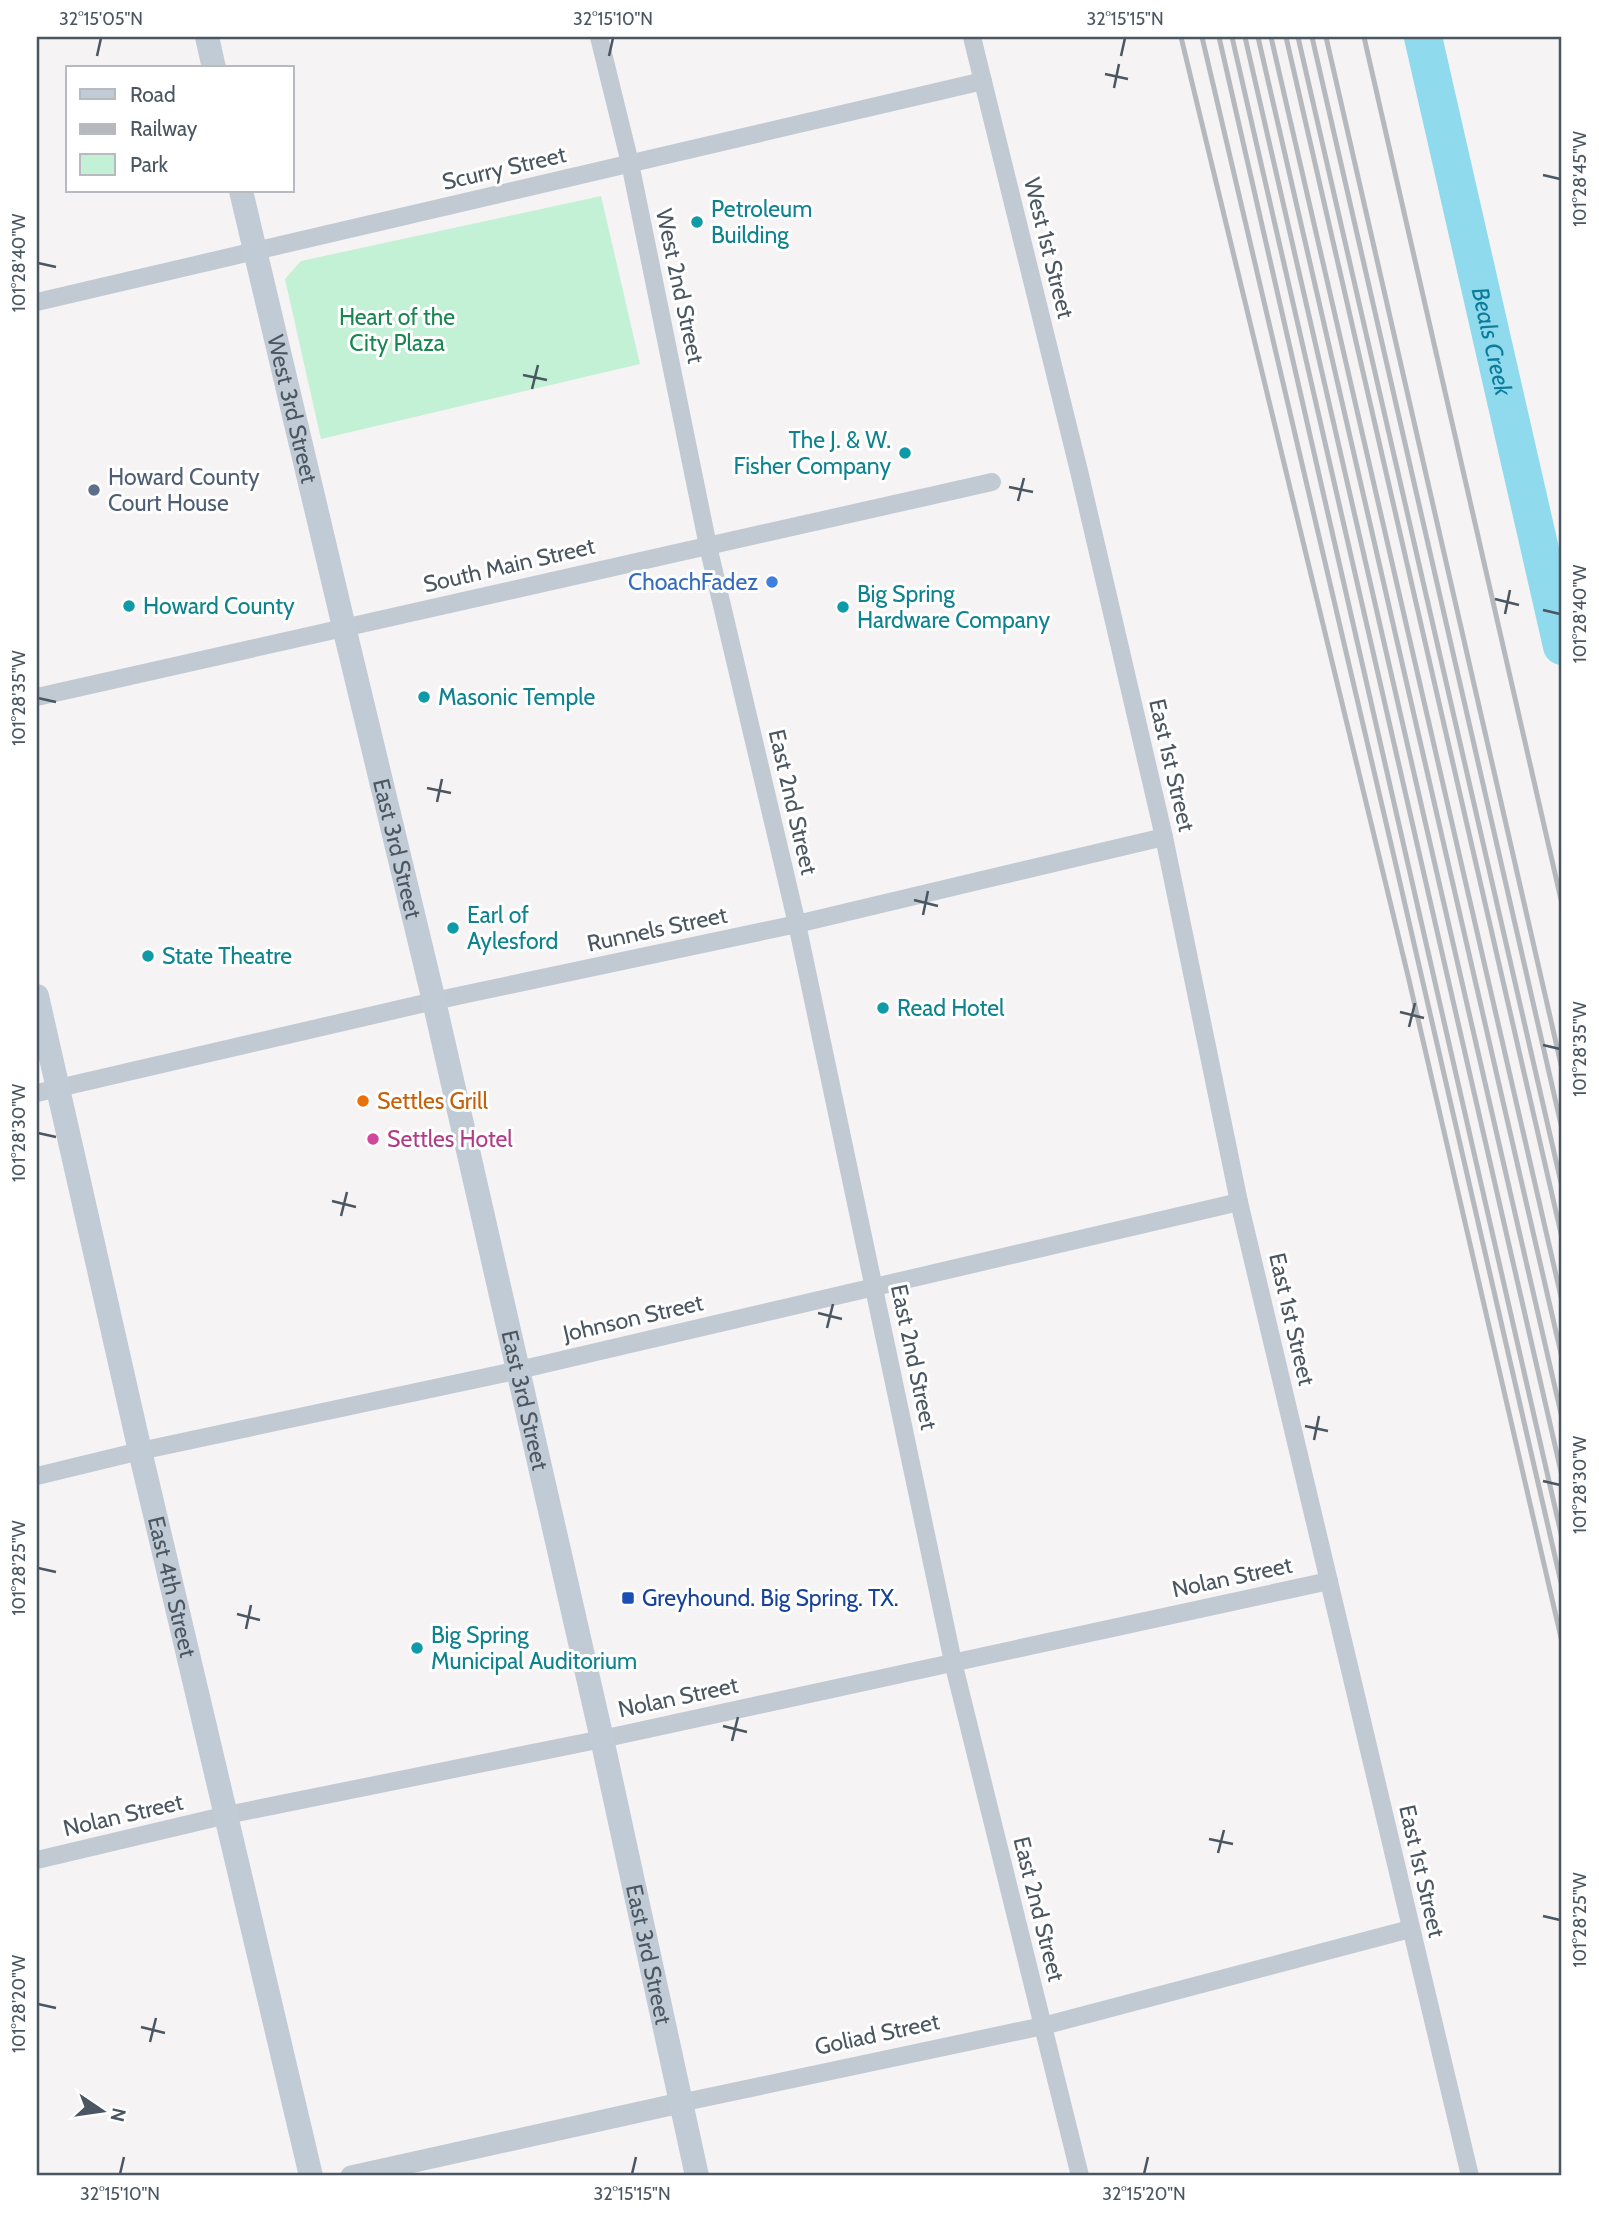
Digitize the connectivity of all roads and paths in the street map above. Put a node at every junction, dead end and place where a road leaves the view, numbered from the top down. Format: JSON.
{"nodes":[{"id":1,"x":207,"y":37,"type":"edge"},
{"id":2,"x":599,"y":37,"type":"edge"},
{"id":3,"x":972,"y":37,"type":"edge"},
{"id":4,"x":214,"y":66,"type":"edge"},
{"id":5,"x":983,"y":81,"type":"junction"},
{"id":6,"x":629,"y":163,"type":"junction"},
{"id":7,"x":241,"y":192,"type":"edge"},
{"id":8,"x":255,"y":251,"type":"junction"},
{"id":9,"x":37,"y":302,"type":"edge"},
{"id":10,"x":1079,"y":471,"type":"joint"},
{"id":11,"x":992,"y":482,"type":"dead end"},
{"id":12,"x":708,"y":546,"type":"junction"},
{"id":13,"x":344,"y":627,"type":"junction"},
{"id":14,"x":37,"y":696,"type":"edge"},
{"id":15,"x":1164,"y":837,"type":"junction"},
{"id":16,"x":797,"y":924,"type":"junction"},
{"id":17,"x":37,"y":996,"type":"edge"},
{"id":18,"x":434,"y":1002,"type":"junction"},
{"id":19,"x":48,"y":1091,"type":"edge"},
{"id":20,"x":1239,"y":1202,"type":"junction"},
{"id":21,"x":874,"y":1287,"type":"junction"},
{"id":22,"x":519,"y":1370,"type":"junction"},
{"id":23,"x":140,"y":1451,"type":"junction"},
{"id":24,"x":37,"y":1476,"type":"edge"},
{"id":25,"x":1329,"y":1581,"type":"junction"},
{"id":26,"x":953,"y":1662,"type":"junction"},
{"id":27,"x":602,"y":1739,"type":"junction"},
{"id":28,"x":227,"y":1815,"type":"junction"},
{"id":29,"x":37,"y":1860,"type":"edge"},
{"id":30,"x":1410,"y":1929,"type":"junction"},
{"id":31,"x":1042,"y":2026,"type":"junction"},
{"id":32,"x":680,"y":2103,"type":"junction"},
{"id":33,"x":311,"y":2176,"type":"edge"},
{"id":34,"x":351,"y":2176,"type":"edge"},
{"id":35,"x":697,"y":2176,"type":"edge"},
{"id":36,"x":1080,"y":2176,"type":"edge"},
{"id":37,"x":1470,"y":2176,"type":"edge"}],
"edges":[{"from":1,"to":4,"type":"main road"},
{"from":2,"to":6,"type":"street","name":"West 2nd Street"},
{"from":3,"to":5,"type":"street","name":"West 1st Street"},
{"from":5,"to":6,"type":"street","name":"Scurry Street"},
{"from":5,"to":10,"type":"street","name":"West 1st Street"},
{"from":6,"to":8,"type":"street","name":"Scurry Street"},
{"from":6,"to":12,"type":"street","name":"West 2nd Street"},
{"from":7,"to":8,"type":"main road","name":"West 3rd Street"},
{"from":8,"to":9,"type":"street","name":"Scurry Street"},
{"from":8,"to":13,"type":"main road","name":"West 3rd Street"},
{"from":10,"to":15,"type":"street","name":"East 1st Street"},
{"from":11,"to":12,"type":"street","name":"South Main Street"},
{"from":12,"to":13,"type":"street","name":"South Main Street"},
{"from":12,"to":16,"type":"street","name":"East 2nd Street"},
{"from":13,"to":14,"type":"street","name":"South Main Street"},
{"from":13,"to":18,"type":"main road","name":"East 3rd Street"},
{"from":15,"to":16,"type":"street","name":"Runnels Street"},
{"from":15,"to":20,"type":"street","name":"East 1st Street"},
{"from":16,"to":18,"type":"street","name":"Runnels Street"},
{"from":16,"to":21,"type":"street","name":"East 2nd Street"},
{"from":17,"to":19,"type":"main road","name":"East 4th Street"},
{"from":18,"to":19,"type":"street","name":"Runnels Street"},
{"from":18,"to":22,"type":"main road","name":"East 3rd Street"},
{"from":19,"to":23,"type":"main road","name":"East 4th Street"},
{"from":20,"to":21,"type":"street","name":"Johnson Street"},
{"from":20,"to":25,"type":"street","name":"East 1st Street"},
{"from":21,"to":22,"type":"street","name":"Johnson Street"},
{"from":21,"to":26,"type":"street","name":"East 2nd Street"},
{"from":22,"to":23,"type":"street","name":"Johnson Street"},
{"from":22,"to":27,"type":"main road","name":"East 3rd Street"},
{"from":23,"to":24,"type":"street","name":"Johnson Street"},
{"from":23,"to":28,"type":"main road","name":"East 4th Street"},
{"from":25,"to":26,"type":"street","name":"Nolan Street"},
{"from":25,"to":30,"type":"street","name":"East 1st Street"},
{"from":26,"to":27,"type":"street","name":"Nolan Street"},
{"from":26,"to":31,"type":"street","name":"East 2nd Street"},
{"from":27,"to":28,"type":"street","name":"Nolan Street"},
{"from":27,"to":32,"type":"main road","name":"East 3rd Street"},
{"from":28,"to":29,"type":"street","name":"Nolan Street"},
{"from":28,"to":33,"type":"main road","name":"East 4th Street"},
{"from":30,"to":31,"type":"street","name":"Goliad Street"},
{"from":30,"to":37,"type":"street","name":"East 1st Street"},
{"from":31,"to":32,"type":"street","name":"Goliad Street"},
{"from":31,"to":36,"type":"street","name":"East 2nd Street"},
{"from":32,"to":34,"type":"street","name":"Goliad Street"},
{"from":32,"to":35,"type":"main road","name":"East 3rd Street"}]}
